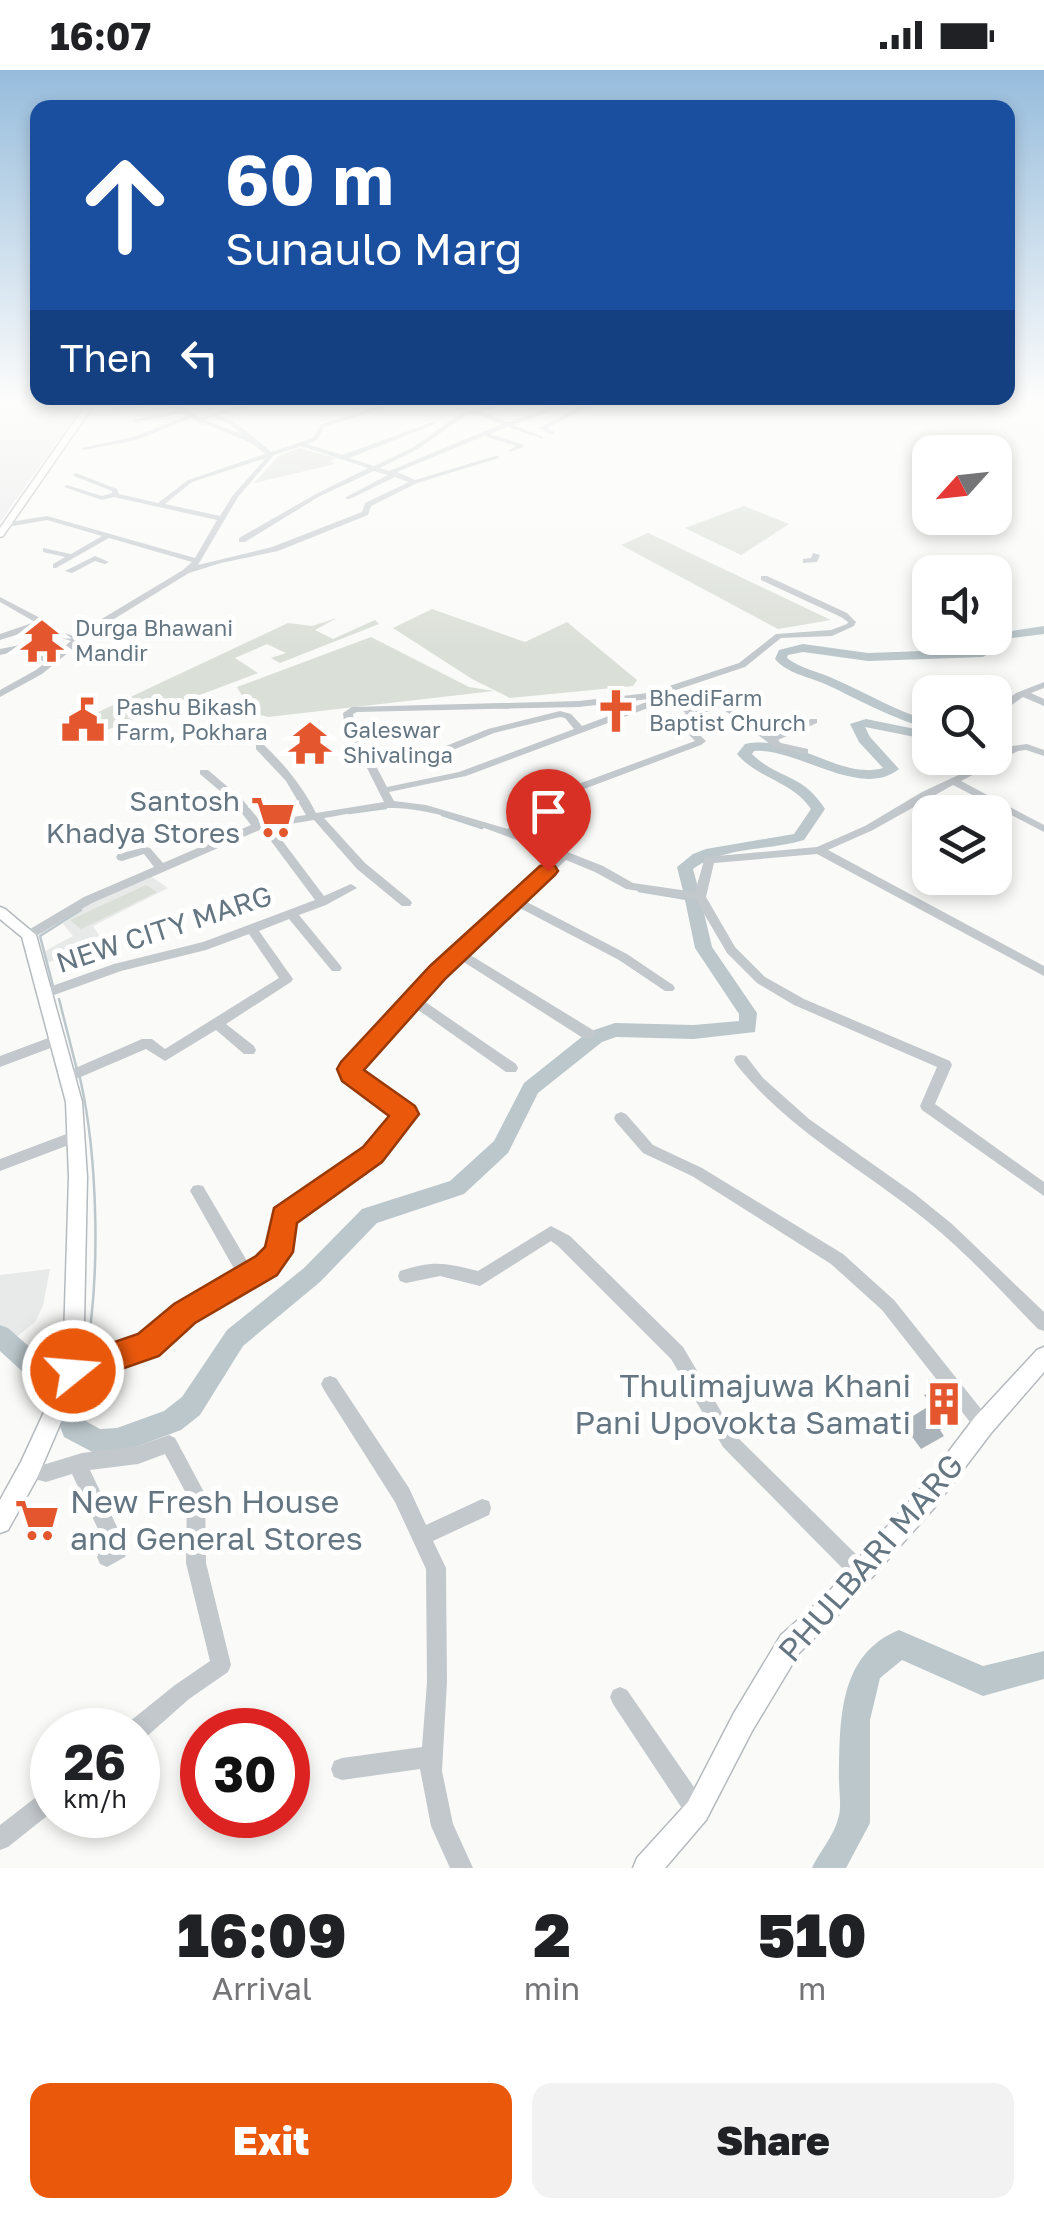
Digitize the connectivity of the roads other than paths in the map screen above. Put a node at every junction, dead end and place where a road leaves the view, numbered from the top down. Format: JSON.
{"nodes":[{"id":1,"x":36,"y":483,"type":"edge"},
{"id":2,"x":97,"y":483,"type":"edge"},
{"id":3,"x":188,"y":483,"type":"edge"},
{"id":4,"x":246,"y":483,"type":"edge"},
{"id":5,"x":343,"y":483,"type":"edge"},
{"id":6,"x":376,"y":483,"type":"edge"},
{"id":7,"x":414,"y":483,"type":"edge"},
{"id":8,"x":67,"y":487,"type":"dead end"},
{"id":9,"x":114,"y":496,"type":"junction"},
{"id":10,"x":348,"y":498,"type":"dead end"},
{"id":11,"x":161,"y":504,"type":"junction"},
{"id":12,"x":222,"y":519,"type":"junction"},
{"id":13,"x":7,"y":524,"type":"junction"},
{"id":14,"x":214,"y":532,"type":"junction"},
{"id":15,"x":0,"y":534,"type":"edge"},
{"id":16,"x":108,"y":536,"type":"junction"},
{"id":17,"x":242,"y":540,"type":"junction"},
{"id":18,"x":46,"y":550,"type":"dead end"},
{"id":19,"x":266,"y":550,"type":"junction"},
{"id":20,"x":76,"y":555,"type":"junction"},
{"id":21,"x":816,"y":555,"type":"dead end"},
{"id":22,"x":197,"y":560,"type":"junction"},
{"id":23,"x":806,"y":561,"type":"dead end"},
{"id":24,"x":56,"y":566,"type":"dead end"},
{"id":25,"x":69,"y":571,"type":"dead end"},
{"id":26,"x":186,"y":572,"type":"junction"},
{"id":27,"x":764,"y":578,"type":"dead end"},
{"id":28,"x":0,"y":600,"type":"edge"},
{"id":29,"x":36,"y":626,"type":"junction"},
{"id":30,"x":0,"y":637,"type":"edge"},
{"id":31,"x":78,"y":641,"type":"junction"},
{"id":32,"x":0,"y":652,"type":"edge"},
{"id":33,"x":52,"y":661,"type":"junction"},
{"id":34,"x":1044,"y":684,"type":"edge"},
{"id":35,"x":1024,"y":693,"type":"junction"},
{"id":36,"x":0,"y":694,"type":"edge"},
{"id":37,"x":1012,"y":702,"type":"edge"},
{"id":38,"x":1044,"y":704,"type":"edge"},
{"id":39,"x":694,"y":713,"type":"junction"},
{"id":40,"x":814,"y":721,"type":"dead end"},
{"id":41,"x":581,"y":731,"type":"junction"},
{"id":42,"x":771,"y":739,"type":"junction"},
{"id":43,"x":260,"y":747,"type":"dead end"},
{"id":44,"x":1012,"y":749,"type":"edge"},
{"id":45,"x":804,"y":751,"type":"dead end"},
{"id":46,"x":1044,"y":753,"type":"edge"},
{"id":47,"x":372,"y":764,"type":"junction"},
{"id":48,"x":204,"y":772,"type":"dead end"},
{"id":49,"x":964,"y":775,"type":"edge"},
{"id":50,"x":953,"y":781,"type":"junction"},
{"id":51,"x":386,"y":790,"type":"junction"},
{"id":52,"x":390,"y":804,"type":"junction"},
{"id":53,"x":314,"y":816,"type":"junction"},
{"id":54,"x":261,"y":825,"type":"junction"},
{"id":55,"x":1044,"y":828,"type":"edge"},
{"id":56,"x":510,"y":833,"type":"junction"},
{"id":57,"x":820,"y":850,"type":"junction"},
{"id":58,"x":563,"y":856,"type":"junction"},
{"id":59,"x":122,"y":857,"type":"dead end"},
{"id":60,"x":162,"y":869,"type":"junction"},
{"id":61,"x":351,"y":888,"type":"dead end"},
{"id":62,"x":700,"y":897,"type":"junction"},
{"id":63,"x":515,"y":901,"type":"junction"},
{"id":64,"x":322,"y":902,"type":"junction"},
{"id":65,"x":406,"y":904,"type":"dead end"},
{"id":66,"x":0,"y":912,"type":"edge"},
{"id":67,"x":292,"y":914,"type":"junction"},
{"id":68,"x":252,"y":930,"type":"junction"},
{"id":69,"x":30,"y":935,"type":"junction"},
{"id":70,"x":458,"y":954,"type":"junction"},
{"id":71,"x":336,"y":968,"type":"dead end"},
{"id":72,"x":1044,"y":972,"type":"edge"},
{"id":73,"x":669,"y":988,"type":"dead end"},
{"id":74,"x":43,"y":994,"type":"junction"},
{"id":75,"x":414,"y":1000,"type":"junction"},
{"id":76,"x":217,"y":1024,"type":"junction"},
{"id":77,"x":588,"y":1034,"type":"dead end"},
{"id":78,"x":59,"y":1039,"type":"junction"},
{"id":79,"x":249,"y":1050,"type":"dead end"},
{"id":80,"x":741,"y":1060,"type":"dead end"},
{"id":81,"x":0,"y":1062,"type":"edge"},
{"id":82,"x":511,"y":1068,"type":"dead end"},
{"id":83,"x":69,"y":1077,"type":"junction"},
{"id":84,"x":621,"y":1118,"type":"dead end"},
{"id":85,"x":77,"y":1136,"type":"junction"},
{"id":86,"x":0,"y":1165,"type":"edge"},
{"id":87,"x":1044,"y":1190,"type":"edge"},
{"id":88,"x":198,"y":1191,"type":"dead end"},
{"id":89,"x":248,"y":1276,"type":"junction"},
{"id":90,"x":406,"y":1276,"type":"dead end"},
{"id":91,"x":1044,"y":1322,"type":"edge"},
{"id":92,"x":1044,"y":1357,"type":"edge"},
{"id":93,"x":70,"y":1378,"type":"junction"},
{"id":94,"x":330,"y":1384,"type":"dead end"},
{"id":95,"x":983,"y":1424,"type":"junction"},
{"id":96,"x":77,"y":1464,"type":"junction"},
{"id":97,"x":28,"y":1470,"type":"junction"},
{"id":98,"x":482,"y":1508,"type":"dead end"},
{"id":99,"x":0,"y":1522,"type":"edge"},
{"id":100,"x":420,"y":1537,"type":"junction"},
{"id":101,"x":107,"y":1557,"type":"dead end"},
{"id":102,"x":860,"y":1572,"type":"junction"},
{"id":103,"x":620,"y":1698,"type":"dead end"},
{"id":104,"x":160,"y":1713,"type":"edge"},
{"id":105,"x":430,"y":1757,"type":"junction"},
{"id":106,"x":342,"y":1769,"type":"dead end"},
{"id":107,"x":697,"y":1811,"type":"junction"},
{"id":108,"x":30,"y":1816,"type":"edge"},
{"id":109,"x":0,"y":1840,"type":"edge"},
{"id":110,"x":462,"y":1868,"type":"edge"},
{"id":111,"x":648,"y":1868,"type":"edge"}],
"edges":[{"from":1,"to":13,"type":"main road"},
{"from":2,"to":9,"type":"street"},
{"from":3,"to":11,"type":"street"},
{"from":4,"to":12,"type":"street"},
{"from":5,"to":17,"type":"street"},
{"from":6,"to":10,"type":"street"},
{"from":7,"to":19,"type":"street"},
{"from":8,"to":9,"type":"street"},
{"from":9,"to":11,"type":"street"},
{"from":11,"to":12,"type":"street"},
{"from":12,"to":14,"type":"street"},
{"from":13,"to":15,"type":"main road"},
{"from":13,"to":16,"type":"street"},
{"from":14,"to":17,"type":"street"},
{"from":14,"to":22,"type":"street"},
{"from":16,"to":20,"type":"street"},
{"from":16,"to":22,"type":"street"},
{"from":17,"to":19,"type":"street"},
{"from":18,"to":20,"type":"street"},
{"from":19,"to":26,"type":"street"},
{"from":20,"to":24,"type":"street"},
{"from":20,"to":25,"type":"street"},
{"from":21,"to":23,"type":"street"},
{"from":22,"to":26,"type":"street"},
{"from":26,"to":31,"type":"street"},
{"from":27,"to":47,"type":"street"},
{"from":28,"to":29,"type":"street"},
{"from":29,"to":30,"type":"street"},
{"from":29,"to":31,"type":"street"},
{"from":31,"to":33,"type":"street"},
{"from":32,"to":33,"type":"street"},
{"from":33,"to":36,"type":"street"},
{"from":34,"to":35,"type":"street"},
{"from":35,"to":37,"type":"street"},
{"from":35,"to":38,"type":"street"},
{"from":39,"to":41,"type":"street"},
{"from":39,"to":42,"type":"street"},
{"from":39,"to":56,"type":"street"},
{"from":40,"to":42,"type":"street"},
{"from":41,"to":47,"type":"street"},
{"from":41,"to":51,"type":"street"},
{"from":42,"to":45,"type":"street"},
{"from":43,"to":53,"type":"street"},
{"from":44,"to":46,"type":"street"},
{"from":47,"to":51,"type":"street"},
{"from":48,"to":54,"type":"street","name":"NEW CITY MARG"},
{"from":49,"to":50,"type":"street"},
{"from":50,"to":55,"type":"street"},
{"from":50,"to":57,"type":"street"},
{"from":51,"to":52,"type":"street"},
{"from":52,"to":53,"type":"street"},
{"from":52,"to":56,"type":"street"},
{"from":53,"to":54,"type":"street"},
{"from":53,"to":65,"type":"street"},
{"from":54,"to":60,"type":"street"},
{"from":54,"to":64,"type":"street","name":"NEW CITY MARG"},
{"from":56,"to":58,"type":"street"},
{"from":57,"to":62,"type":"street"},
{"from":57,"to":72,"type":"street"},
{"from":58,"to":62,"type":"street"},
{"from":58,"to":63,"type":"street"},
{"from":59,"to":60,"type":"street"},
{"from":60,"to":69,"type":"street"},
{"from":61,"to":64,"type":"street"},
{"from":62,"to":87,"type":"street"},
{"from":63,"to":70,"type":"street"},
{"from":63,"to":73,"type":"street"},
{"from":64,"to":67,"type":"street","name":"NEW CITY MARG"},
{"from":66,"to":69,"type":"main road"},
{"from":67,"to":68,"type":"street","name":"NEW CITY MARG"},
{"from":67,"to":71,"type":"street"},
{"from":68,"to":74,"type":"street","name":"NEW CITY MARG"},
{"from":68,"to":76,"type":"street"},
{"from":69,"to":74,"type":"main road"},
{"from":70,"to":75,"type":"street"},
{"from":70,"to":77,"type":"street"},
{"from":74,"to":78,"type":"main road"},
{"from":75,"to":82,"type":"street"},
{"from":75,"to":89,"type":"street"},
{"from":76,"to":79,"type":"street"},
{"from":76,"to":83,"type":"street"},
{"from":78,"to":81,"type":"street"},
{"from":78,"to":83,"type":"main road"},
{"from":80,"to":91,"type":"street"},
{"from":83,"to":85,"type":"main road"},
{"from":84,"to":95,"type":"street"},
{"from":85,"to":86,"type":"street"},
{"from":85,"to":93,"type":"main road"},
{"from":88,"to":89,"type":"street"},
{"from":89,"to":93,"type":"street"},
{"from":90,"to":102,"type":"street"},
{"from":92,"to":95,"type":"main road","name":"PHULBARI MARG"},
{"from":93,"to":97,"type":"main road"},
{"from":94,"to":100,"type":"street"},
{"from":95,"to":102,"type":"main road","name":"PHULBARI MARG"},
{"from":96,"to":97,"type":"street"},
{"from":96,"to":101,"type":"street"},
{"from":96,"to":104,"type":"street"},
{"from":97,"to":99,"type":"main road"},
{"from":98,"to":100,"type":"street"},
{"from":100,"to":105,"type":"street"},
{"from":102,"to":107,"type":"main road","name":"PHULBARI MARG"},
{"from":103,"to":107,"type":"street"},
{"from":105,"to":106,"type":"street"},
{"from":105,"to":110,"type":"street"},
{"from":107,"to":111,"type":"main road","name":"PHULBARI MARG"},
{"from":108,"to":109,"type":"street"}]}
